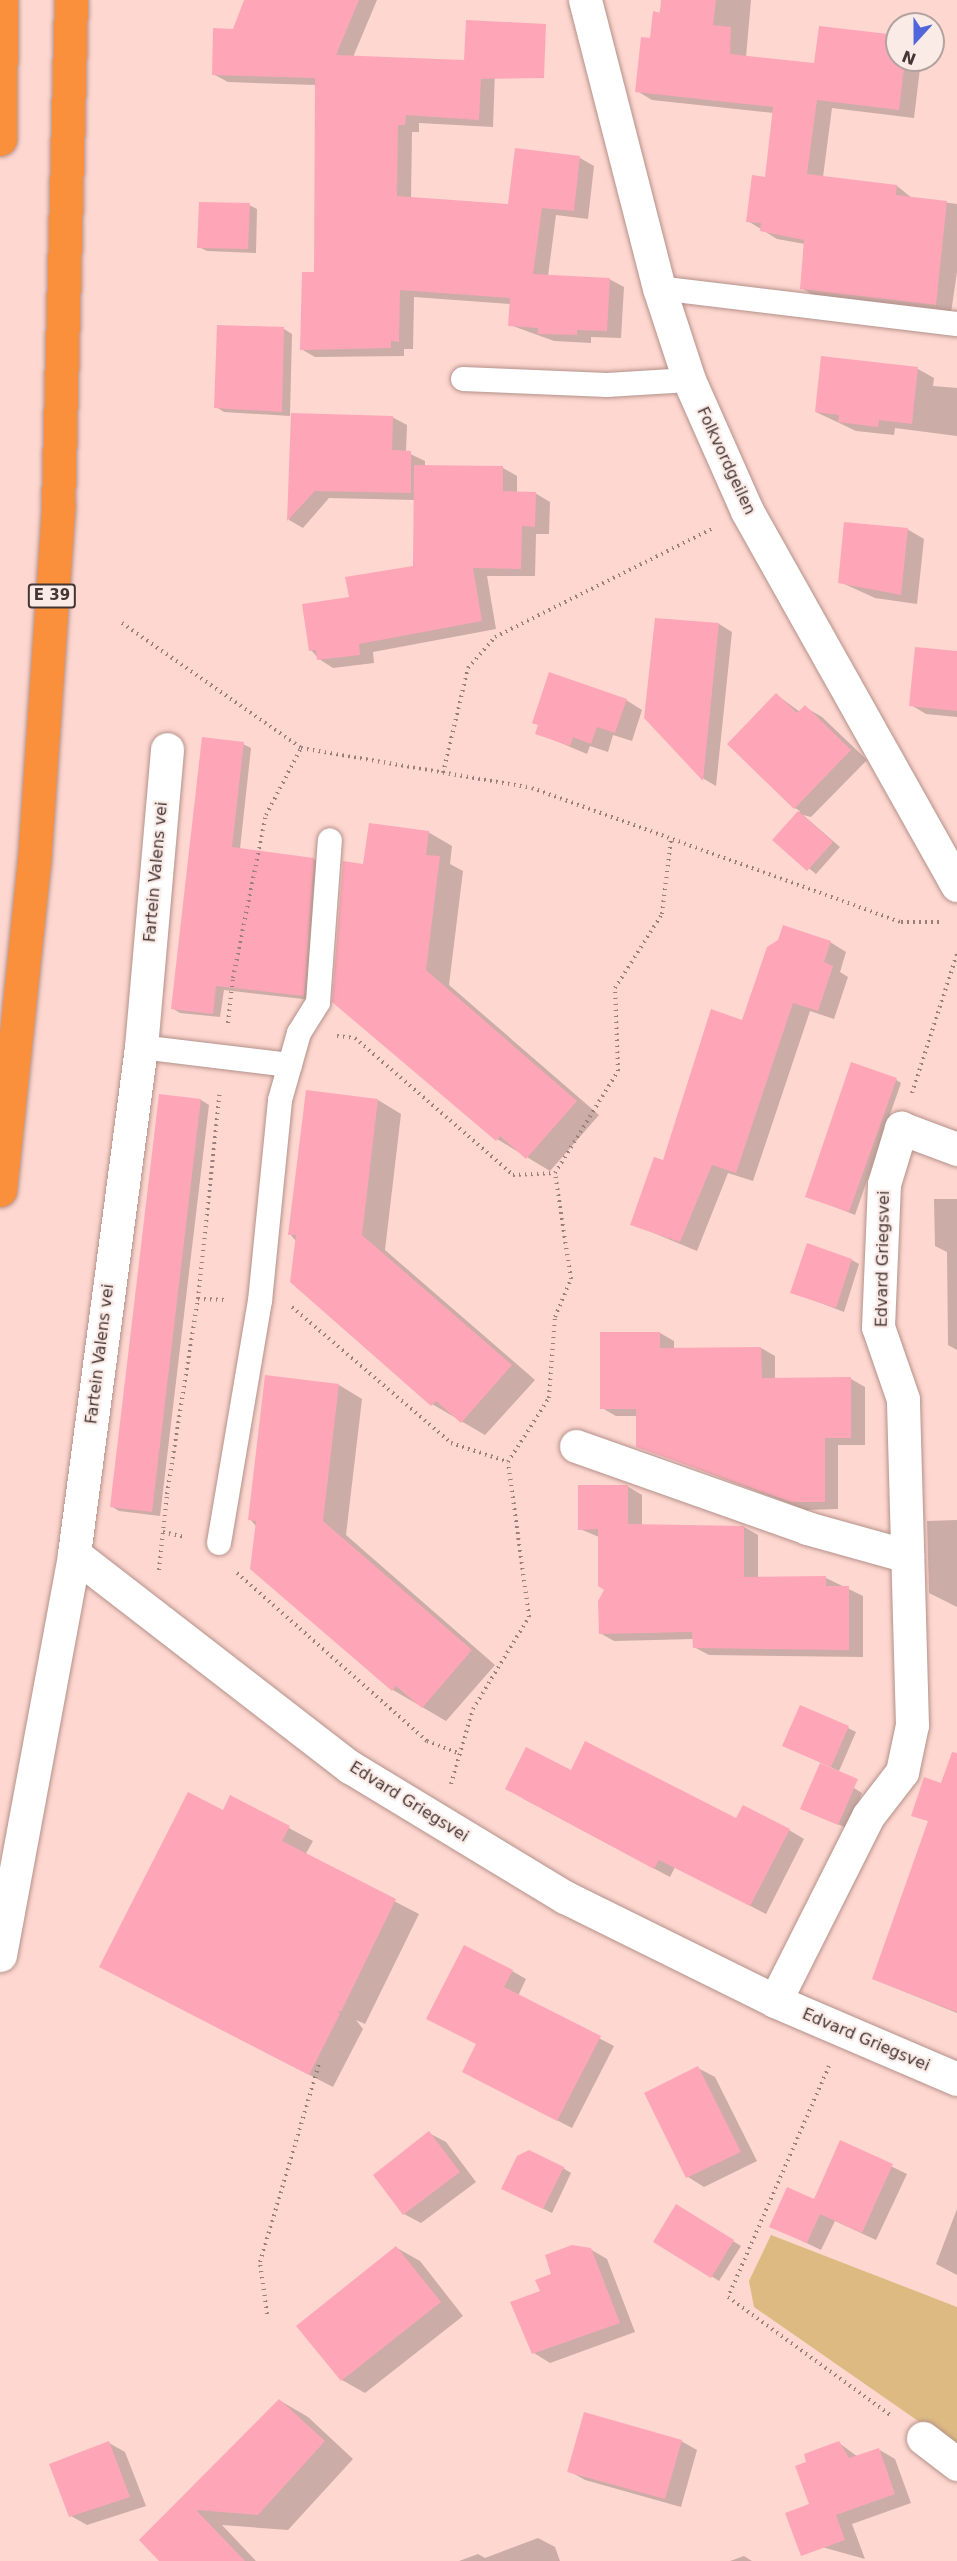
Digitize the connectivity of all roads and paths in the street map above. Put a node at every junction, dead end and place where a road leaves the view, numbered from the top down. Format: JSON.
{"nodes":[{"id":1,"x":2,"y":0,"type":"edge"},
{"id":2,"x":71,"y":0,"type":"edge"},
{"id":3,"x":585,"y":0,"type":"edge"},
{"id":4,"x":0,"y":140,"type":"edge"},
{"id":5,"x":659,"y":288,"type":"junction"},
{"id":6,"x":957,"y":324,"type":"edge"},
{"id":7,"x":463,"y":379,"type":"dead end"},
{"id":8,"x":689,"y":380,"type":"junction"},
{"id":9,"x":747,"y":511,"type":"junction"},
{"id":10,"x":122,"y":623,"type":"dead end"},
{"id":11,"x":301,"y":747,"type":"junction"},
{"id":12,"x":167,"y":749,"type":"dead end"},
{"id":13,"x":443,"y":773,"type":"junction"},
{"id":14,"x":671,"y":839,"type":"junction"},
{"id":15,"x":330,"y":840,"type":"dead end"},
{"id":16,"x":957,"y":885,"type":"edge"},
{"id":17,"x":946,"y":922,"type":"dead end"},
{"id":18,"x":957,"y":954,"type":"edge"},
{"id":19,"x":299,"y":1032,"type":"junction"},
{"id":20,"x":141,"y":1047,"type":"junction"},
{"id":21,"x":224,"y":1057,"type":"junction"},
{"id":22,"x":290,"y":1065,"type":"junction"},
{"id":23,"x":902,"y":1128,"type":"junction"},
{"id":24,"x":957,"y":1149,"type":"edge"},
{"id":25,"x":555,"y":1173,"type":"junction"},
{"id":26,"x":0,"y":1190,"type":"edge"},
{"id":27,"x":198,"y":1299,"type":"junction"},
{"id":28,"x":260,"y":1300,"type":"junction"},
{"id":29,"x":576,"y":1446,"type":"dead end"},
{"id":30,"x":508,"y":1462,"type":"junction"},
{"id":31,"x":163,"y":1532,"type":"junction"},
{"id":32,"x":219,"y":1543,"type":"junction"},
{"id":33,"x":74,"y":1554,"type":"junction"},
{"id":34,"x":907,"y":1556,"type":"junction"},
{"id":35,"x":155,"y":1616,"type":"junction"},
{"id":36,"x":458,"y":1753,"type":"junction"},
{"id":37,"x":433,"y":1818,"type":"junction"},
{"id":38,"x":0,"y":1955,"type":"edge"},
{"id":39,"x":775,"y":2001,"type":"junction"},
{"id":40,"x":843,"y":2032,"type":"junction"},
{"id":41,"x":319,"y":2064,"type":"dead end"},
{"id":42,"x":957,"y":2079,"type":"edge"},
{"id":43,"x":267,"y":2314,"type":"dead end"},
{"id":44,"x":923,"y":2438,"type":"joint"},
{"id":45,"x":957,"y":2464,"type":"edge"}],
"edges":[{"from":1,"to":4,"type":"highway"},
{"from":2,"to":26,"type":"highway","number":"E 39"},
{"from":3,"to":5,"type":"street","name":"Folkvordgeilen"},
{"from":5,"to":6,"type":"lane"},
{"from":5,"to":8,"type":"street","name":"Folkvordgeilen"},
{"from":7,"to":8,"type":"lane"},
{"from":8,"to":9,"type":"street","name":"Folkvordgeilen"},
{"from":9,"to":13,"type":"path"},
{"from":9,"to":16,"type":"street","name":"Folkvordgeilen"},
{"from":10,"to":11,"type":"path"},
{"from":11,"to":13,"type":"path"},
{"from":11,"to":21,"type":"path"},
{"from":12,"to":20,"type":"street","name":"Fartein Valens vei"},
{"from":13,"to":14,"type":"path"},
{"from":14,"to":17,"type":"path"},
{"from":14,"to":25,"type":"path"},
{"from":15,"to":19,"type":"lane"},
{"from":18,"to":23,"type":"path"},
{"from":19,"to":22,"type":"lane"},
{"from":19,"to":25,"type":"path"},
{"from":20,"to":21,"type":"lane"},
{"from":20,"to":33,"type":"street","name":"Fartein Valens vei"},
{"from":21,"to":22,"type":"lane"},
{"from":21,"to":27,"type":"path"},
{"from":22,"to":28,"type":"lane"},
{"from":23,"to":24,"type":"street"},
{"from":23,"to":34,"type":"street","name":"Edvard Griegsvei"},
{"from":25,"to":30,"type":"path"},
{"from":27,"to":28,"type":"path"},
{"from":27,"to":31,"type":"path"},
{"from":28,"to":30,"type":"path"},
{"from":28,"to":32,"type":"lane"},
{"from":29,"to":34,"type":"street"},
{"from":30,"to":36,"type":"path"},
{"from":31,"to":32,"type":"path"},
{"from":31,"to":35,"type":"path"},
{"from":32,"to":36,"type":"path"},
{"from":33,"to":35,"type":"street","name":"Edvard Griegsvei"},
{"from":33,"to":38,"type":"street","name":"Fartein Valens vei"},
{"from":34,"to":39,"type":"street","name":"Edvard Griegsvei"},
{"from":35,"to":37,"type":"street","name":"Edvard Griegsvei"},
{"from":36,"to":37,"type":"path"},
{"from":37,"to":39,"type":"street","name":"Edvard Griegsvei"},
{"from":39,"to":40,"type":"street","name":"Edvard Griegsvei"},
{"from":40,"to":42,"type":"street","name":"Edvard Griegsvei"},
{"from":40,"to":44,"type":"path"},
{"from":41,"to":43,"type":"path"},
{"from":44,"to":45,"type":"street"}]}
